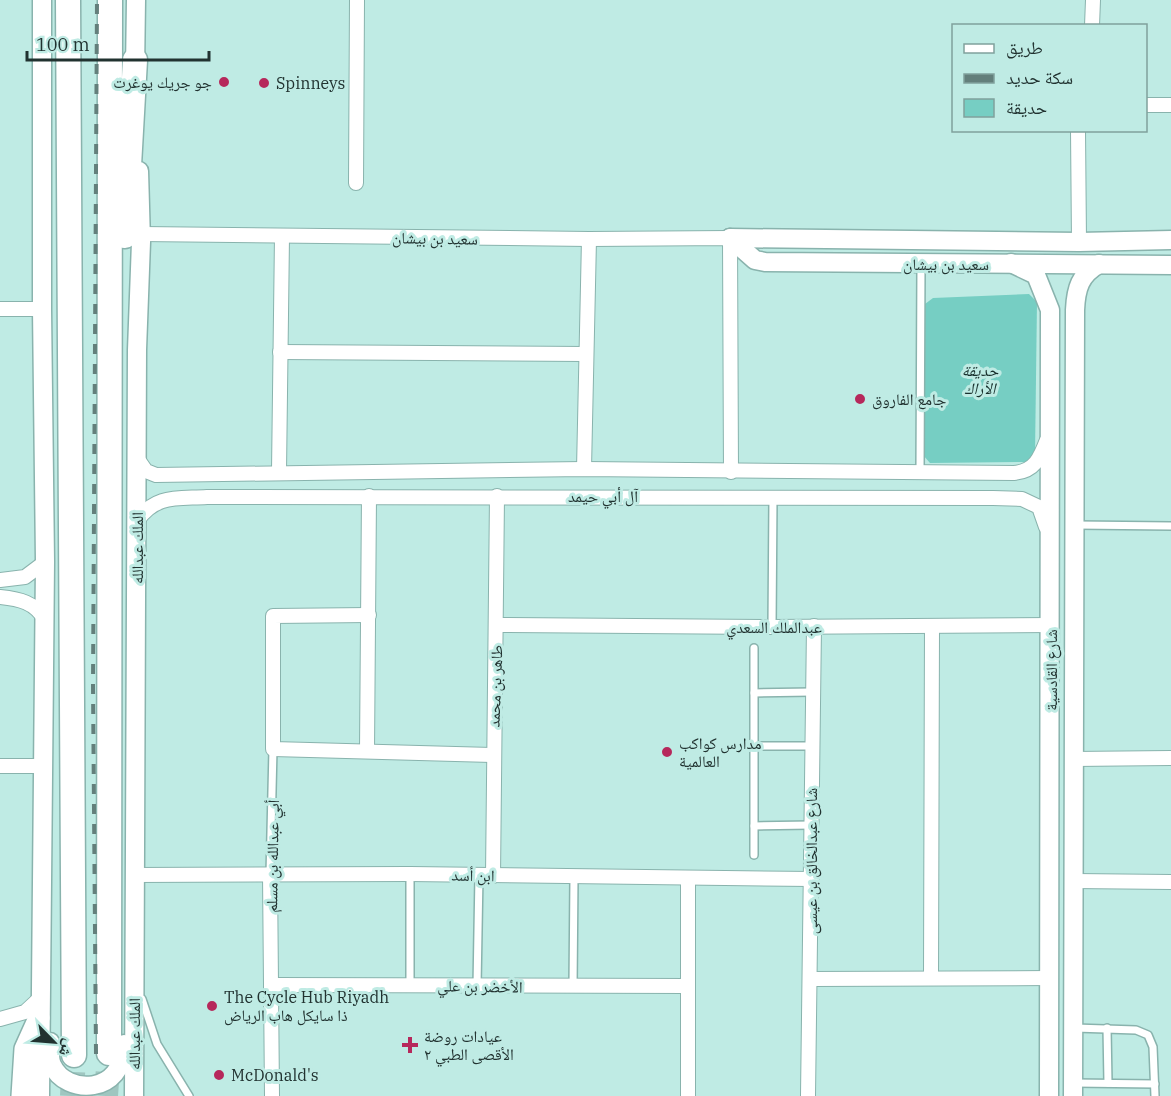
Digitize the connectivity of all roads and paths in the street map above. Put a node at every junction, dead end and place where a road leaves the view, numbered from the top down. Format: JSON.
{"nodes":[{"id":1,"x":42,"y":0,"type":"edge"},
{"id":2,"x":58,"y":0,"type":"edge"},
{"id":3,"x":68,"y":0,"type":"edge"},
{"id":4,"x":110,"y":0,"type":"edge"},
{"id":5,"x":136,"y":0,"type":"edge"},
{"id":6,"x":357,"y":0,"type":"edge"},
{"id":7,"x":1093,"y":0,"type":"edge"},
{"id":8,"x":1092,"y":24,"type":"edge"},
{"id":9,"x":68,"y":37,"type":"junction"},
{"id":10,"x":135,"y":60,"type":"junction"},
{"id":11,"x":1147,"y":105,"type":"edge"},
{"id":12,"x":1171,"y":105,"type":"edge"},
{"id":13,"x":1078,"y":132,"type":"edge"},
{"id":14,"x":356,"y":183,"type":"dead end"},
{"id":15,"x":141,"y":234,"type":"junction"},
{"id":16,"x":282,"y":236,"type":"junction"},
{"id":17,"x":730,"y":238,"type":"junction"},
{"id":18,"x":589,"y":239,"type":"junction"},
{"id":19,"x":1171,"y":240,"type":"edge"},
{"id":20,"x":1079,"y":242,"type":"junction"},
{"id":21,"x":1011,"y":263,"type":"junction"},
{"id":22,"x":1099,"y":264,"type":"junction"},
{"id":23,"x":921,"y":265,"type":"junction"},
{"id":24,"x":1171,"y":265,"type":"edge"},
{"id":25,"x":0,"y":309,"type":"edge"},
{"id":26,"x":42,"y":309,"type":"junction"},
{"id":27,"x":280,"y":352,"type":"junction"},
{"id":28,"x":585,"y":354,"type":"junction"},
{"id":29,"x":111,"y":378,"type":"junction"},
{"id":30,"x":1050,"y":433,"type":"junction"},
{"id":31,"x":137,"y":458,"type":"junction"},
{"id":32,"x":584,"y":469,"type":"junction"},
{"id":33,"x":279,"y":472,"type":"junction"},
{"id":34,"x":731,"y":472,"type":"junction"},
{"id":35,"x":920,"y":472,"type":"junction"},
{"id":36,"x":190,"y":474,"type":"junction"},
{"id":37,"x":369,"y":496,"type":"junction"},
{"id":38,"x":497,"y":496,"type":"junction"},
{"id":39,"x":773,"y":497,"type":"junction"},
{"id":40,"x":190,"y":498,"type":"junction"},
{"id":41,"x":137,"y":521,"type":"junction"},
{"id":42,"x":1076,"y":525,"type":"junction"},
{"id":43,"x":1171,"y":526,"type":"edge"},
{"id":44,"x":1051,"y":543,"type":"junction"},
{"id":45,"x":45,"y":562,"type":"junction"},
{"id":46,"x":0,"y":580,"type":"edge"},
{"id":47,"x":0,"y":597,"type":"edge"},
{"id":48,"x":369,"y":615,"type":"junction"},
{"id":49,"x":45,"y":620,"type":"junction"},
{"id":50,"x":497,"y":624,"type":"junction"},
{"id":51,"x":1051,"y":625,"type":"junction"},
{"id":52,"x":814,"y":626,"type":"junction"},
{"id":53,"x":932,"y":626,"type":"junction"},
{"id":54,"x":772,"y":627,"type":"junction"},
{"id":55,"x":754,"y":648,"type":"dead end"},
{"id":56,"x":812,"y":692,"type":"junction"},
{"id":57,"x":754,"y":693,"type":"junction"},
{"id":58,"x":754,"y":746,"type":"junction"},
{"id":59,"x":811,"y":746,"type":"junction"},
{"id":60,"x":273,"y":749,"type":"junction"},
{"id":61,"x":367,"y":751,"type":"junction"},
{"id":62,"x":492,"y":755,"type":"junction"},
{"id":63,"x":1073,"y":759,"type":"junction"},
{"id":64,"x":1171,"y":759,"type":"edge"},
{"id":65,"x":0,"y":766,"type":"edge"},
{"id":66,"x":44,"y":766,"type":"junction"},
{"id":67,"x":811,"y":825,"type":"junction"},
{"id":68,"x":754,"y":826,"type":"junction"},
{"id":69,"x":754,"y":855,"type":"dead end"},
{"id":70,"x":270,"y":874,"type":"junction"},
{"id":71,"x":410,"y":874,"type":"junction"},
{"id":72,"x":486,"y":875,"type":"junction"},
{"id":73,"x":574,"y":877,"type":"junction"},
{"id":74,"x":134,"y":878,"type":"junction"},
{"id":75,"x":688,"y":878,"type":"junction"},
{"id":76,"x":812,"y":879,"type":"junction"},
{"id":77,"x":1074,"y":881,"type":"junction"},
{"id":78,"x":1171,"y":882,"type":"edge"},
{"id":79,"x":134,"y":920,"type":"junction"},
{"id":80,"x":39,"y":970,"type":"junction"},
{"id":81,"x":137,"y":978,"type":"junction"},
{"id":82,"x":931,"y":978,"type":"junction"},
{"id":83,"x":1050,"y":978,"type":"junction"},
{"id":84,"x":810,"y":979,"type":"junction"},
{"id":85,"x":410,"y":984,"type":"junction"},
{"id":86,"x":272,"y":985,"type":"junction"},
{"id":87,"x":477,"y":986,"type":"junction"},
{"id":88,"x":573,"y":987,"type":"junction"},
{"id":89,"x":688,"y":987,"type":"junction"},
{"id":90,"x":39,"y":1009,"type":"junction"},
{"id":91,"x":0,"y":1019,"type":"edge"},
{"id":92,"x":1073,"y":1028,"type":"junction"},
{"id":93,"x":1107,"y":1028,"type":"junction"},
{"id":94,"x":109,"y":1053,"type":"tunnel mouth"},
{"id":95,"x":74,"y":1055,"type":"tunnel mouth"},
{"id":96,"x":1108,"y":1083,"type":"junction"},
{"id":97,"x":1155,"y":1084,"type":"junction"},
{"id":98,"x":1073,"y":1090,"type":"edge"},
{"id":99,"x":22,"y":1096,"type":"edge"},
{"id":100,"x":40,"y":1096,"type":"edge"},
{"id":101,"x":134,"y":1096,"type":"edge"},
{"id":102,"x":144,"y":1096,"type":"edge"},
{"id":103,"x":189,"y":1096,"type":"edge"},
{"id":104,"x":272,"y":1096,"type":"edge"},
{"id":105,"x":688,"y":1096,"type":"edge"},
{"id":106,"x":808,"y":1096,"type":"edge"},
{"id":107,"x":1049,"y":1096,"type":"edge"},
{"id":108,"x":1155,"y":1096,"type":"edge"}],
"edges":[{"from":1,"to":26,"type":"main road"},
{"from":2,"to":9,"type":"highway"},
{"from":3,"to":9,"type":"highway"},
{"from":4,"to":29,"type":"highway","name":"الملك عبدالله"},
{"from":5,"to":10,"type":"main road","name":"الملك عبدالله"},
{"from":6,"to":14,"type":"street"},
{"from":7,"to":8,"type":"street"},
{"from":9,"to":95,"type":"highway"},
{"from":10,"to":15,"type":"main road","name":"الملك عبدالله"},
{"from":10,"to":29,"type":"highway"},
{"from":11,"to":12,"type":"street"},
{"from":13,"to":20,"type":"street"},
{"from":15,"to":16,"type":"street","name":"سعيد بن بيشان"},
{"from":15,"to":31,"type":"main road","name":"الملك عبدالله"},
{"from":16,"to":18,"type":"street","name":"سعيد بن بيشان"},
{"from":16,"to":27,"type":"street"},
{"from":17,"to":18,"type":"street","name":"سعيد بن بيشان"},
{"from":17,"to":20,"type":"main road","name":"سعيد بن بيشان"},
{"from":17,"to":23,"type":"main road","name":"سعيد بن بيشان"},
{"from":17,"to":34,"type":"street"},
{"from":18,"to":28,"type":"street"},
{"from":19,"to":20,"type":"main road","name":"سعيد بن بيشان"},
{"from":21,"to":22,"type":"main road","name":"سعيد بن بيشان"},
{"from":21,"to":23,"type":"main road","name":"سعيد بن بيشان"},
{"from":21,"to":30,"type":"main road","name":"شارع القادسية"},
{"from":22,"to":24,"type":"main road","name":"سعيد بن بيشان"},
{"from":22,"to":42,"type":"main road","name":"شارع القادسية"},
{"from":23,"to":35,"type":"lane"},
{"from":25,"to":26,"type":"street"},
{"from":26,"to":45,"type":"main road"},
{"from":27,"to":28,"type":"street"},
{"from":27,"to":33,"type":"street"},
{"from":28,"to":32,"type":"street"},
{"from":29,"to":94,"type":"highway","name":"الملك عبدالله"},
{"from":30,"to":35,"type":"street","name":"آل أبي حيمد"},
{"from":30,"to":44,"type":"main road","name":"شارع القادسية"},
{"from":31,"to":36,"type":"street","name":"آل أبي حيمد"},
{"from":31,"to":41,"type":"main road","name":"الملك عبدالله"},
{"from":32,"to":33,"type":"street","name":"آل أبي حيمد"},
{"from":32,"to":34,"type":"street","name":"آل أبي حيمد"},
{"from":33,"to":36,"type":"street","name":"آل أبي حيمد"},
{"from":34,"to":35,"type":"street","name":"آل أبي حيمد"},
{"from":36,"to":40,"type":"street"},
{"from":37,"to":38,"type":"street","name":"آل أبي حيمد"},
{"from":37,"to":40,"type":"street","name":"آل أبي حيمد"},
{"from":37,"to":48,"type":"street"},
{"from":38,"to":39,"type":"street","name":"آل أبي حيمد"},
{"from":38,"to":50,"type":"street","name":"طاهر بن محمد"},
{"from":39,"to":44,"type":"street","name":"آل أبي حيمد"},
{"from":39,"to":54,"type":"lane"},
{"from":40,"to":41,"type":"street","name":"آل أبي حيمد"},
{"from":41,"to":74,"type":"main road","name":"الملك عبدالله"},
{"from":42,"to":43,"type":"lane"},
{"from":42,"to":63,"type":"main road","name":"شارع القادسية"},
{"from":44,"to":51,"type":"main road","name":"شارع القادسية"},
{"from":45,"to":46,"type":"street"},
{"from":45,"to":49,"type":"main road"},
{"from":47,"to":49,"type":"street"},
{"from":48,"to":60,"type":"street","name":"أبي عبدالله بن مسلم"},
{"from":48,"to":61,"type":"street"},
{"from":49,"to":66,"type":"main road"},
{"from":50,"to":54,"type":"street","name":"عبدالملك السعدي"},
{"from":50,"to":62,"type":"street","name":"طاهر بن محمد"},
{"from":51,"to":53,"type":"street","name":"عبدالملك السعدي"},
{"from":51,"to":83,"type":"main road","name":"شارع القادسية"},
{"from":52,"to":53,"type":"street","name":"عبدالملك السعدي"},
{"from":52,"to":54,"type":"street","name":"عبدالملك السعدي"},
{"from":52,"to":56,"type":"street","name":"شارع عبدالخالق بن عيسى"},
{"from":53,"to":82,"type":"street"},
{"from":55,"to":57,"type":"lane"},
{"from":56,"to":57,"type":"lane"},
{"from":56,"to":59,"type":"street","name":"شارع عبدالخالق بن عيسى"},
{"from":57,"to":58,"type":"lane"},
{"from":58,"to":59,"type":"lane"},
{"from":58,"to":68,"type":"lane"},
{"from":59,"to":67,"type":"street","name":"شارع عبدالخالق بن عيسى"},
{"from":60,"to":61,"type":"street"},
{"from":60,"to":70,"type":"lane","name":"أبي عبدالله بن مسلم"},
{"from":61,"to":62,"type":"street"},
{"from":62,"to":72,"type":"street","name":"طاهر بن محمد"},
{"from":63,"to":64,"type":"street"},
{"from":63,"to":77,"type":"main road","name":"شارع القادسية"},
{"from":65,"to":66,"type":"street"},
{"from":66,"to":80,"type":"main road"},
{"from":67,"to":68,"type":"lane"},
{"from":67,"to":76,"type":"street","name":"شارع عبدالخالق بن عيسى"},
{"from":68,"to":69,"type":"lane"},
{"from":70,"to":71,"type":"street","name":"ابن أسد"},
{"from":70,"to":74,"type":"street","name":"ابن أسد"},
{"from":70,"to":86,"type":"street","name":"أبي عبدالله بن مسلم"},
{"from":71,"to":72,"type":"street","name":"ابن أسد"},
{"from":71,"to":85,"type":"lane"},
{"from":72,"to":73,"type":"street","name":"ابن أسد"},
{"from":72,"to":87,"type":"lane"},
{"from":73,"to":75,"type":"street","name":"ابن أسد"},
{"from":73,"to":88,"type":"lane"},
{"from":74,"to":79,"type":"main road","name":"الملك عبدالله"},
{"from":74,"to":80,"type":"main road"},
{"from":75,"to":76,"type":"street","name":"ابن أسد"},
{"from":75,"to":89,"type":"street"},
{"from":76,"to":84,"type":"street","name":"شارع عبدالخالق بن عيسى"},
{"from":77,"to":78,"type":"street"},
{"from":77,"to":92,"type":"main road","name":"شارع القادسية"},
{"from":79,"to":81,"type":"main road"},
{"from":79,"to":101,"type":"main road","name":"الملك عبدالله"},
{"from":80,"to":90,"type":"main road"},
{"from":81,"to":102,"type":"main road"},
{"from":81,"to":103,"type":"lane"},
{"from":82,"to":83,"type":"street"},
{"from":82,"to":84,"type":"street"},
{"from":83,"to":107,"type":"main road","name":"شارع القادسية"},
{"from":84,"to":106,"type":"street","name":"شارع عبدالخالق بن عيسى"},
{"from":85,"to":86,"type":"street","name":"الأخضر بن علي"},
{"from":85,"to":87,"type":"street","name":"الأخضر بن علي"},
{"from":86,"to":104,"type":"street","name":"أبي عبدالله بن مسلم"},
{"from":87,"to":88,"type":"street","name":"الأخضر بن علي"},
{"from":88,"to":89,"type":"street","name":"الأخضر بن علي"},
{"from":89,"to":105,"type":"street"},
{"from":90,"to":91,"type":"street"},
{"from":90,"to":99,"type":"main road"},
{"from":90,"to":100,"type":"main road"},
{"from":92,"to":93,"type":"lane"},
{"from":92,"to":98,"type":"main road","name":"شارع القادسية"},
{"from":93,"to":96,"type":"lane"},
{"from":93,"to":97,"type":"lane"},
{"from":96,"to":97,"type":"lane"},
{"from":96,"to":98,"type":"lane"},
{"from":97,"to":108,"type":"lane"}]}
